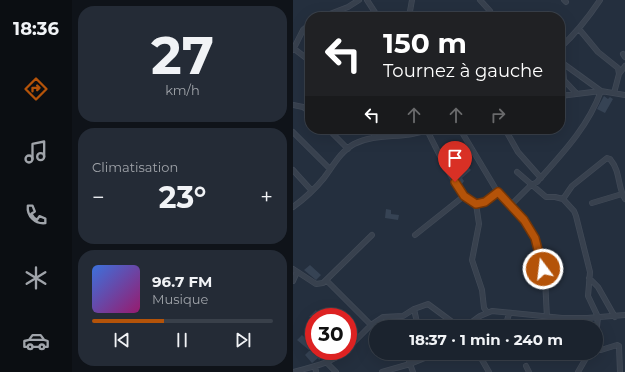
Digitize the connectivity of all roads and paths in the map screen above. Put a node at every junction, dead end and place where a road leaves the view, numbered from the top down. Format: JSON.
{"nodes":[{"id":1,"x":359,"y":0,"type":"edge"},
{"id":2,"x":367,"y":0,"type":"edge"},
{"id":3,"x":412,"y":0,"type":"edge"},
{"id":4,"x":480,"y":0,"type":"edge"},
{"id":5,"x":600,"y":0,"type":"edge"},
{"id":6,"x":335,"y":12,"type":"edge"},
{"id":7,"x":375,"y":12,"type":"edge"},
{"id":8,"x":410,"y":12,"type":"edge"},
{"id":9,"x":490,"y":12,"type":"edge"},
{"id":10,"x":305,"y":28,"type":"edge"},
{"id":11,"x":579,"y":29,"type":"junction"},
{"id":12,"x":565,"y":43,"type":"edge"},
{"id":13,"x":293,"y":49,"type":"edge"},
{"id":14,"x":305,"y":57,"type":"edge"},
{"id":15,"x":565,"y":66,"type":"edge"},
{"id":16,"x":625,"y":66,"type":"edge"},
{"id":17,"x":619,"y":74,"type":"junction"},
{"id":18,"x":565,"y":81,"type":"edge"},
{"id":19,"x":601,"y":91,"type":"junction"},
{"id":20,"x":576,"y":93,"type":"junction"},
{"id":21,"x":614,"y":93,"type":"junction"},
{"id":22,"x":565,"y":95,"type":"edge"},
{"id":23,"x":625,"y":95,"type":"edge"},
{"id":24,"x":293,"y":105,"type":"edge"},
{"id":25,"x":305,"y":108,"type":"edge"},
{"id":26,"x":293,"y":132,"type":"edge"},
{"id":27,"x":333,"y":134,"type":"edge"},
{"id":28,"x":374,"y":134,"type":"edge"},
{"id":29,"x":415,"y":134,"type":"edge"},
{"id":30,"x":431,"y":134,"type":"edge"},
{"id":31,"x":464,"y":134,"type":"edge"},
{"id":32,"x":508,"y":134,"type":"edge"},
{"id":33,"x":387,"y":136,"type":"joint"},
{"id":34,"x":374,"y":137,"type":"junction"},
{"id":35,"x":348,"y":149,"type":"junction"},
{"id":36,"x":330,"y":169,"type":"junction"},
{"id":37,"x":293,"y":170,"type":"edge"},
{"id":38,"x":517,"y":172,"type":"dead end"},
{"id":39,"x":541,"y":178,"type":"junction"},
{"id":40,"x":532,"y":185,"type":"junction"},
{"id":41,"x":312,"y":190,"type":"junction"},
{"id":42,"x":498,"y":192,"type":"junction"},
{"id":43,"x":622,"y":194,"type":"junction"},
{"id":44,"x":464,"y":196,"type":"junction"},
{"id":45,"x":563,"y":199,"type":"junction"},
{"id":46,"x":625,"y":200,"type":"edge"},
{"id":47,"x":592,"y":203,"type":"dead end"},
{"id":48,"x":476,"y":204,"type":"junction"},
{"id":49,"x":510,"y":206,"type":"junction"},
{"id":50,"x":293,"y":207,"type":"edge"},
{"id":51,"x":372,"y":235,"type":"dead end"},
{"id":52,"x":415,"y":235,"type":"dead end"},
{"id":53,"x":295,"y":271,"type":"edge"},
{"id":54,"x":589,"y":278,"type":"junction"},
{"id":55,"x":326,"y":280,"type":"junction"},
{"id":56,"x":293,"y":281,"type":"edge"},
{"id":57,"x":414,"y":309,"type":"junction"},
{"id":58,"x":487,"y":312,"type":"junction"},
{"id":59,"x":509,"y":314,"type":"junction"},
{"id":60,"x":625,"y":315,"type":"edge"},
{"id":61,"x":615,"y":316,"type":"junction"},
{"id":62,"x":598,"y":317,"type":"junction"},
{"id":63,"x":547,"y":318,"type":"junction"},
{"id":64,"x":378,"y":320,"type":"edge"},
{"id":65,"x":416,"y":320,"type":"edge"},
{"id":66,"x":450,"y":320,"type":"edge"},
{"id":67,"x":475,"y":320,"type":"edge"},
{"id":68,"x":507,"y":320,"type":"edge"},
{"id":69,"x":598,"y":320,"type":"edge"},
{"id":70,"x":369,"y":323,"type":"edge"},
{"id":71,"x":369,"y":327,"type":"edge"},
{"id":72,"x":357,"y":339,"type":"edge"},
{"id":73,"x":603,"y":349,"type":"edge"},
{"id":74,"x":622,"y":356,"type":"edge"},
{"id":75,"x":333,"y":360,"type":"edge"},
{"id":76,"x":409,"y":360,"type":"edge"},
{"id":77,"x":420,"y":360,"type":"edge"},
{"id":78,"x":482,"y":360,"type":"edge"},
{"id":79,"x":585,"y":360,"type":"edge"},
{"id":80,"x":327,"y":363,"type":"junction"},
{"id":81,"x":410,"y":364,"type":"junction"},
{"id":82,"x":315,"y":366,"type":"junction"},
{"id":83,"x":526,"y":366,"type":"dead end"},
{"id":84,"x":293,"y":372,"type":"edge"},
{"id":85,"x":316,"y":372,"type":"edge"},
{"id":86,"x":336,"y":372,"type":"edge"},
{"id":87,"x":382,"y":372,"type":"edge"},
{"id":88,"x":413,"y":372,"type":"edge"},
{"id":89,"x":489,"y":372,"type":"edge"},
{"id":90,"x":529,"y":372,"type":"edge"},
{"id":91,"x":578,"y":372,"type":"edge"},
{"id":92,"x":620,"y":372,"type":"edge"}],
"edges":[{"from":1,"to":6,"type":"street"},
{"from":2,"to":7,"type":"street"},
{"from":3,"to":8,"type":"street"},
{"from":4,"to":9,"type":"street"},
{"from":5,"to":11,"type":"street"},
{"from":10,"to":13,"type":"street"},
{"from":11,"to":12,"type":"street"},
{"from":11,"to":17,"type":"street"},
{"from":13,"to":14,"type":"street"},
{"from":15,"to":19,"type":"street"},
{"from":16,"to":17,"type":"street"},
{"from":17,"to":21,"type":"street"},
{"from":18,"to":20,"type":"street"},
{"from":19,"to":20,"type":"street"},
{"from":19,"to":21,"type":"street"},
{"from":19,"to":39,"type":"street"},
{"from":20,"to":22,"type":"street"},
{"from":21,"to":23,"type":"street"},
{"from":24,"to":25,"type":"street"},
{"from":26,"to":36,"type":"street"},
{"from":27,"to":35,"type":"street"},
{"from":28,"to":34,"type":"street"},
{"from":29,"to":33,"type":"street"},
{"from":30,"to":44,"type":"street"},
{"from":31,"to":42,"type":"street"},
{"from":32,"to":39,"type":"street"},
{"from":33,"to":34,"type":"street"},
{"from":34,"to":35,"type":"street"},
{"from":35,"to":36,"type":"street"},
{"from":36,"to":41,"type":"street"},
{"from":37,"to":41,"type":"street"},
{"from":38,"to":40,"type":"street"},
{"from":39,"to":40,"type":"street"},
{"from":40,"to":45,"type":"street"},
{"from":40,"to":49,"type":"street"},
{"from":41,"to":50,"type":"street"},
{"from":42,"to":48,"type":"street"},
{"from":42,"to":49,"type":"street"},
{"from":43,"to":45,"type":"street"},
{"from":43,"to":46,"type":"street"},
{"from":43,"to":47,"type":"street"},
{"from":44,"to":48,"type":"street"},
{"from":44,"to":52,"type":"street"},
{"from":45,"to":54,"type":"street"},
{"from":48,"to":58,"type":"street"},
{"from":49,"to":63,"type":"street"},
{"from":51,"to":55,"type":"street"},
{"from":53,"to":55,"type":"street"},
{"from":53,"to":56,"type":"street"},
{"from":54,"to":61,"type":"street"},
{"from":54,"to":62,"type":"street"},
{"from":55,"to":70,"type":"street"},
{"from":57,"to":64,"type":"street"},
{"from":57,"to":65,"type":"street"},
{"from":57,"to":66,"type":"street"},
{"from":58,"to":59,"type":"street"},
{"from":58,"to":67,"type":"street"},
{"from":59,"to":63,"type":"street"},
{"from":59,"to":68,"type":"street"},
{"from":60,"to":61,"type":"street"},
{"from":61,"to":62,"type":"street"},
{"from":62,"to":63,"type":"street"},
{"from":62,"to":69,"type":"street"},
{"from":71,"to":72,"type":"street"},
{"from":73,"to":74,"type":"street"},
{"from":74,"to":92,"type":"street"},
{"from":75,"to":80,"type":"street"},
{"from":76,"to":81,"type":"street"},
{"from":77,"to":81,"type":"street"},
{"from":78,"to":89,"type":"street"},
{"from":79,"to":91,"type":"street"},
{"from":80,"to":82,"type":"street"},
{"from":80,"to":86,"type":"street"},
{"from":81,"to":87,"type":"street"},
{"from":81,"to":88,"type":"street"},
{"from":82,"to":84,"type":"street"},
{"from":82,"to":85,"type":"street"},
{"from":83,"to":90,"type":"street"}]}
